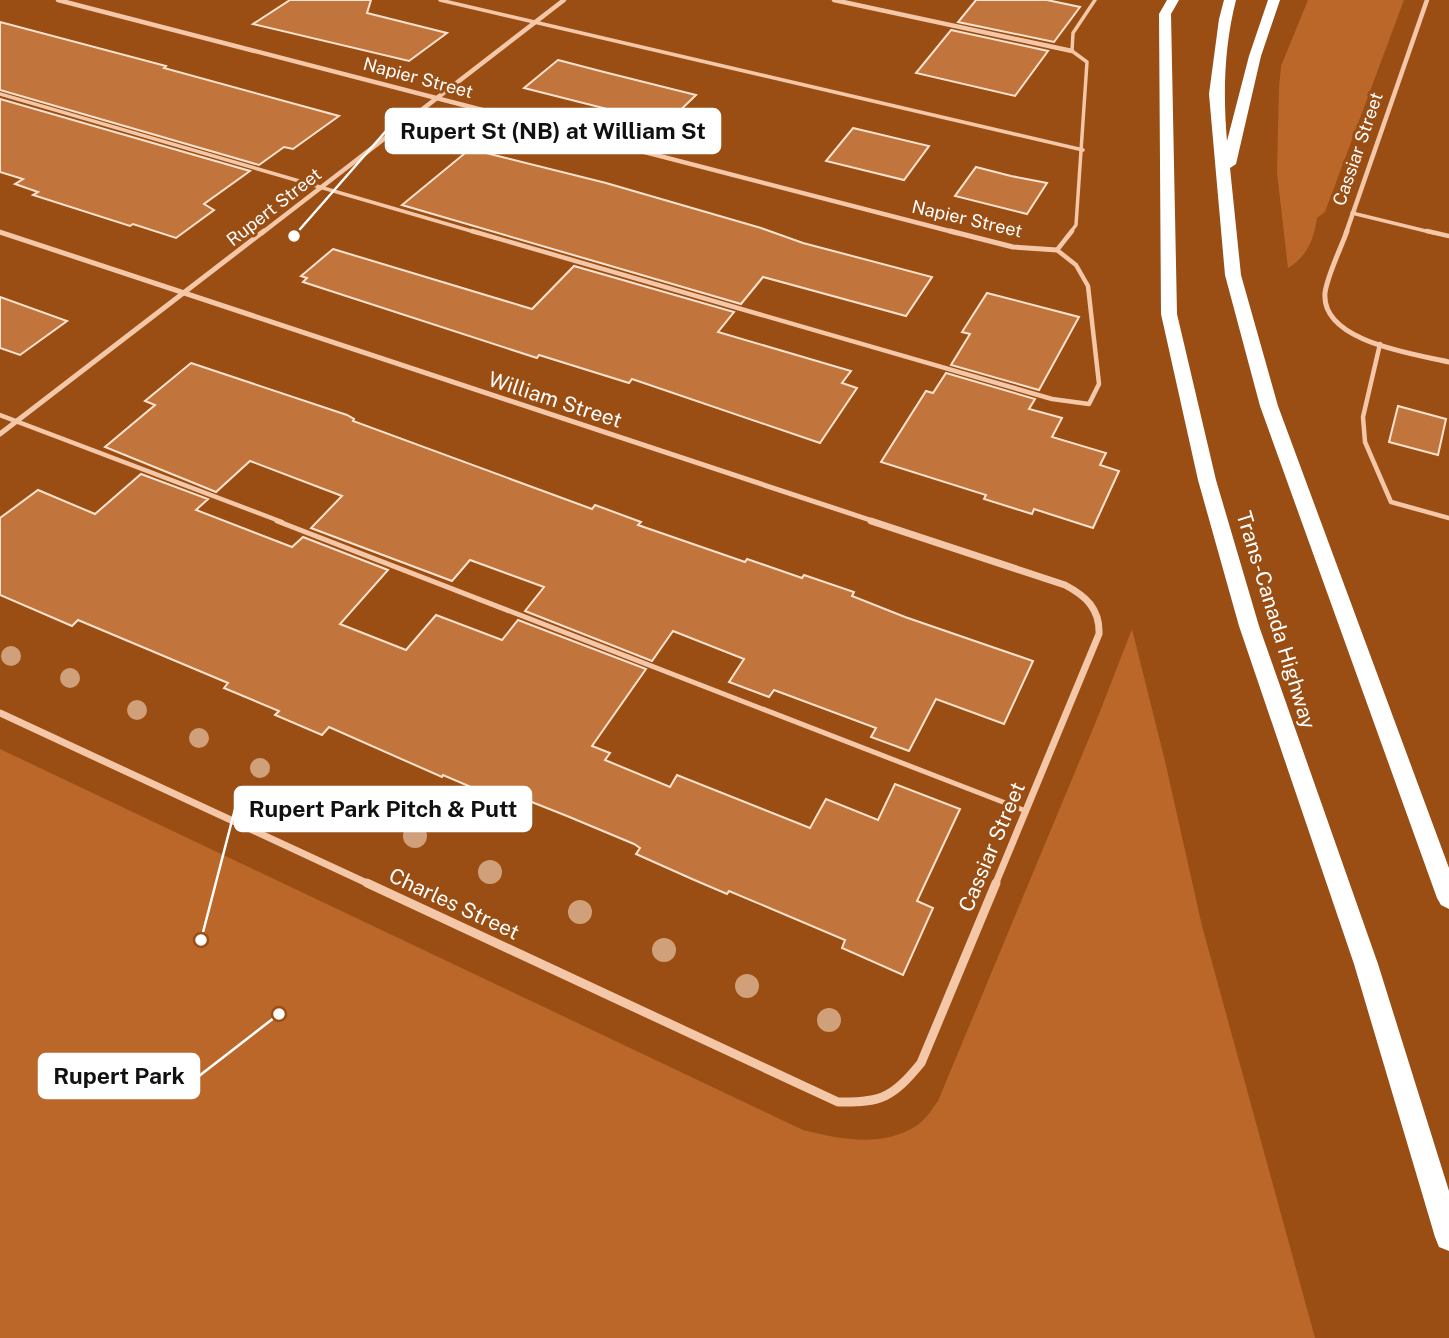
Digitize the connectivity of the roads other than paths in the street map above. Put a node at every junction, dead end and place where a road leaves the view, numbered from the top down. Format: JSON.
{"nodes":[{"id":1,"x":58,"y":0,"type":"edge"},
{"id":2,"x":440,"y":0,"type":"edge"},
{"id":3,"x":564,"y":0,"type":"edge"},
{"id":4,"x":834,"y":0,"type":"edge"},
{"id":5,"x":1094,"y":0,"type":"edge"},
{"id":6,"x":1230,"y":0,"type":"edge"},
{"id":7,"x":1274,"y":0,"type":"edge"},
{"id":8,"x":1427,"y":0,"type":"edge"},
{"id":9,"x":1167,"y":5,"type":"edge"},
{"id":10,"x":536,"y":22,"type":"junction"},
{"id":11,"x":1072,"y":51,"type":"junction"},
{"id":12,"x":0,"y":94,"type":"edge"},
{"id":13,"x":435,"y":97,"type":"junction"},
{"id":14,"x":1083,"y":150,"type":"junction"},
{"id":15,"x":1224,"y":183,"type":"junction"},
{"id":16,"x":323,"y":186,"type":"junction"},
{"id":17,"x":1352,"y":213,"type":"junction"},
{"id":18,"x":0,"y":232,"type":"edge"},
{"id":19,"x":1449,"y":236,"type":"edge"},
{"id":20,"x":1057,"y":250,"type":"junction"},
{"id":21,"x":185,"y":294,"type":"junction"},
{"id":22,"x":1380,"y":344,"type":"junction"},
{"id":23,"x":1449,"y":362,"type":"edge"},
{"id":24,"x":0,"y":415,"type":"edge"},
{"id":25,"x":16,"y":422,"type":"junction"},
{"id":26,"x":0,"y":434,"type":"edge"},
{"id":27,"x":1449,"y":518,"type":"edge"},
{"id":28,"x":1095,"y":607,"type":"joint"},
{"id":29,"x":0,"y":713,"type":"edge"},
{"id":30,"x":1026,"y":811,"type":"junction"},
{"id":31,"x":1449,"y":898,"type":"edge"},
{"id":32,"x":896,"y":1094,"type":"joint"},
{"id":33,"x":1449,"y":1237,"type":"edge"}],
"edges":[{"from":1,"to":13,"type":"street","name":"Napier Street"},
{"from":2,"to":10,"type":"lane"},
{"from":3,"to":10,"type":"street","name":"Rupert Street"},
{"from":4,"to":11,"type":"street"},
{"from":5,"to":11,"type":"lane"},
{"from":6,"to":15,"type":"highway"},
{"from":7,"to":15,"type":"highway"},
{"from":8,"to":17,"type":"street","name":"Cassiar Street"},
{"from":9,"to":33,"type":"highway","name":"Trans-Canada Highway"},
{"from":10,"to":13,"type":"street","name":"Rupert Street"},
{"from":10,"to":14,"type":"lane"},
{"from":11,"to":14,"type":"lane"},
{"from":12,"to":16,"type":"lane"},
{"from":13,"to":16,"type":"street","name":"Rupert Street"},
{"from":13,"to":20,"type":"street","name":"Napier Street"},
{"from":14,"to":20,"type":"lane"},
{"from":15,"to":31,"type":"highway"},
{"from":16,"to":20,"type":"lane"},
{"from":16,"to":21,"type":"street","name":"Rupert Street"},
{"from":17,"to":19,"type":"lane"},
{"from":17,"to":22,"type":"street","name":"Cassiar Street"},
{"from":18,"to":21,"type":"street","name":"William Street"},
{"from":21,"to":25,"type":"street","name":"Rupert Street"},
{"from":21,"to":28,"type":"street","name":"William Street"},
{"from":22,"to":23,"type":"street"},
{"from":22,"to":27,"type":"lane"},
{"from":24,"to":25,"type":"lane"},
{"from":25,"to":26,"type":"street","name":"Rupert Street"},
{"from":25,"to":30,"type":"lane"},
{"from":28,"to":30,"type":"street","name":"Cassiar Street"},
{"from":29,"to":32,"type":"street","name":"Charles Street"},
{"from":30,"to":32,"type":"street","name":"Cassiar Street"}]}
